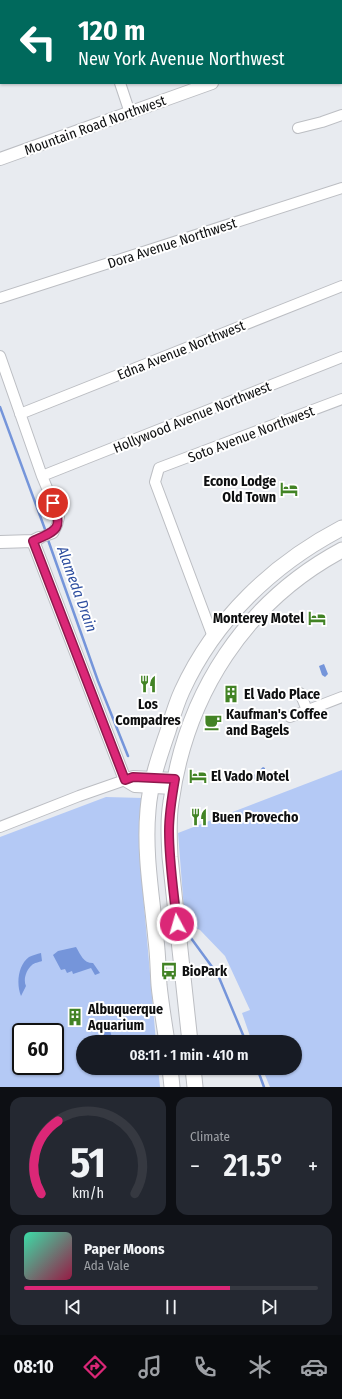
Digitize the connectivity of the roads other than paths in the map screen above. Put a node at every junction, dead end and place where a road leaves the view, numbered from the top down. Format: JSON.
{"nodes":[{"id":1,"x":120,"y":84,"type":"edge"},
{"id":2,"x":209,"y":84,"type":"edge"},
{"id":3,"x":130,"y":113,"type":"junction"},
{"id":4,"x":342,"y":114,"type":"edge"},
{"id":5,"x":298,"y":128,"type":"dead end"},
{"id":6,"x":0,"y":159,"type":"edge"},
{"id":7,"x":342,"y":188,"type":"edge"},
{"id":8,"x":342,"y":286,"type":"edge"},
{"id":9,"x":0,"y":297,"type":"edge"},
{"id":10,"x":0,"y":356,"type":"edge"},
{"id":11,"x":342,"y":357,"type":"edge"},
{"id":12,"x":342,"y":399,"type":"edge"},
{"id":13,"x":20,"y":414,"type":"junction"},
{"id":14,"x":42,"y":476,"type":"junction"},
{"id":15,"x":342,"y":528,"type":"edge"},
{"id":16,"x":36,"y":540,"type":"junction"},
{"id":17,"x":0,"y":542,"type":"edge"},
{"id":18,"x":342,"y":550,"type":"edge"},
{"id":19,"x":213,"y":637,"type":"junction"},
{"id":20,"x":300,"y":693,"type":"dead end"},
{"id":21,"x":342,"y":697,"type":"edge"},
{"id":22,"x":307,"y":710,"type":"junction"},
{"id":23,"x":290,"y":717,"type":"dead end"},
{"id":24,"x":125,"y":780,"type":"junction"},
{"id":25,"x":152,"y":782,"type":"junction"},
{"id":26,"x":174,"y":783,"type":"junction"},
{"id":27,"x":0,"y":826,"type":"edge"},
{"id":28,"x":166,"y":1035,"type":"edge"},
{"id":29,"x":189,"y":1035,"type":"edge"},
{"id":30,"x":171,"y":1075,"type":"edge"},
{"id":31,"x":194,"y":1075,"type":"edge"},
{"id":32,"x":172,"y":1087,"type":"edge"},
{"id":33,"x":195,"y":1087,"type":"edge"}],
"edges":[{"from":1,"to":3,"type":"street"},
{"from":2,"to":3,"type":"street","name":"Mountain Road Northwest"},
{"from":3,"to":6,"type":"street","name":"Mountain Road Northwest"},
{"from":4,"to":5,"type":"street"},
{"from":7,"to":9,"type":"street","name":"Dora Avenue Northwest"},
{"from":8,"to":13,"type":"street","name":"Edna Avenue Northwest"},
{"from":10,"to":13,"type":"street"},
{"from":11,"to":14,"type":"street","name":"Hollywood Avenue Northwest"},
{"from":12,"to":19,"type":"street","name":"Soto Avenue Northwest"},
{"from":13,"to":14,"type":"street"},
{"from":14,"to":16,"type":"street"},
{"from":15,"to":19,"type":"main road"},
{"from":16,"to":17,"type":"street"},
{"from":16,"to":24,"type":"street"},
{"from":18,"to":26,"type":"main road"},
{"from":19,"to":25,"type":"main road"},
{"from":20,"to":22,"type":"street"},
{"from":21,"to":22,"type":"street"},
{"from":22,"to":23,"type":"street"},
{"from":24,"to":25,"type":"street"},
{"from":24,"to":27,"type":"street"},
{"from":25,"to":26,"type":"street"},
{"from":25,"to":28,"type":"main road"},
{"from":26,"to":29,"type":"main road"},
{"from":30,"to":32,"type":"main road"},
{"from":31,"to":33,"type":"main road"}]}
